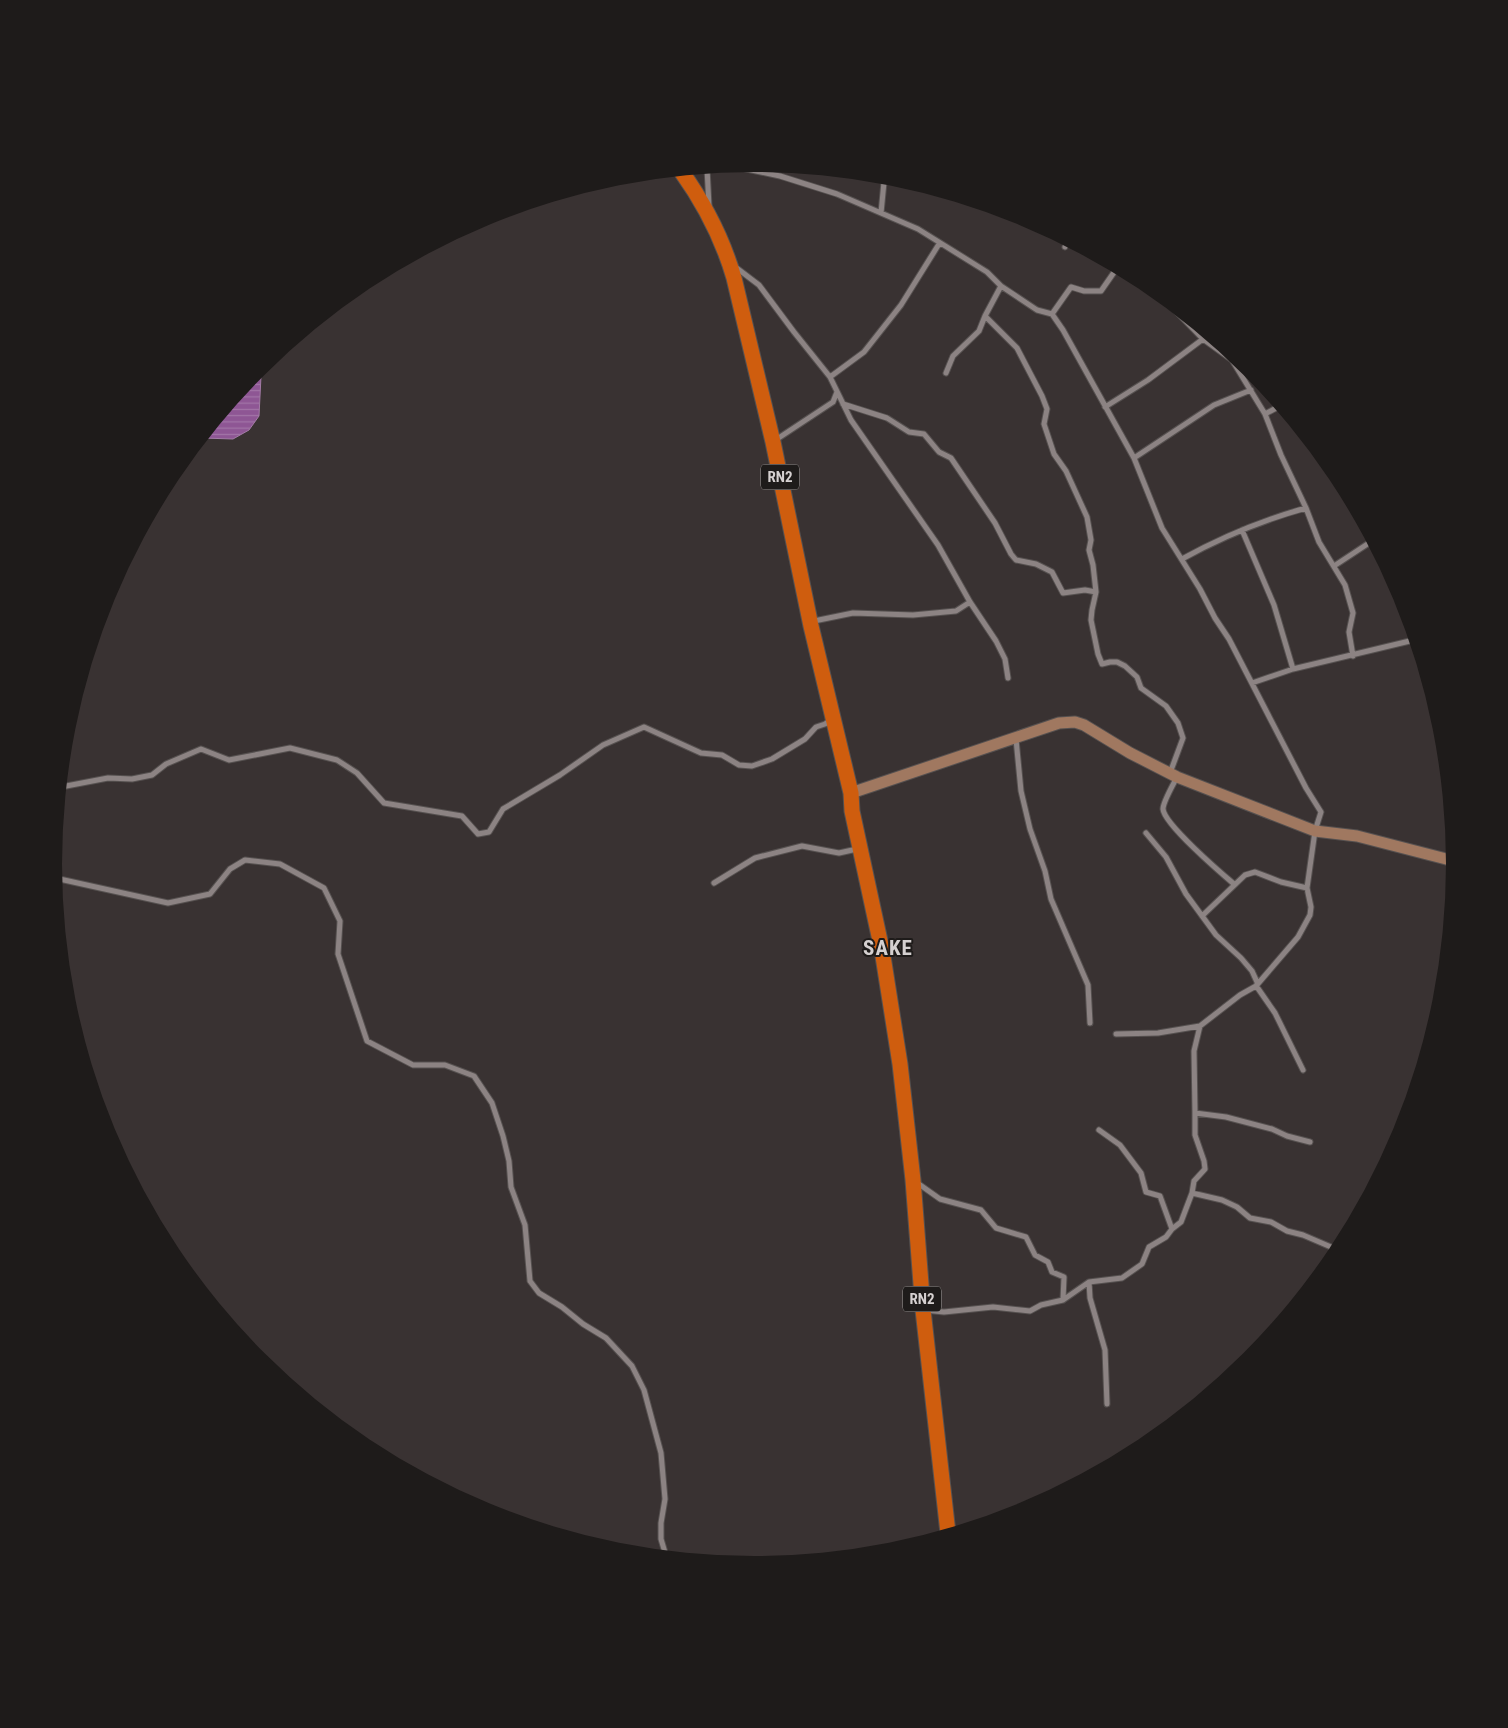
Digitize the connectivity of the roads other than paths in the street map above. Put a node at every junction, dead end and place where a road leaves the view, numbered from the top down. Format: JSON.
{"nodes":[{"id":1,"x":760,"y":172,"type":"edge"},
{"id":2,"x":707,"y":174,"type":"edge"},
{"id":3,"x":684,"y":176,"type":"edge"},
{"id":4,"x":884,"y":185,"type":"edge"},
{"id":5,"x":881,"y":213,"type":"junction"},
{"id":6,"x":710,"y":219,"type":"junction"},
{"id":7,"x":939,"y":244,"type":"junction"},
{"id":8,"x":730,"y":264,"type":"junction"},
{"id":9,"x":1113,"y":273,"type":"edge"},
{"id":10,"x":1001,"y":286,"type":"junction"},
{"id":11,"x":1052,"y":314,"type":"junction"},
{"id":12,"x":985,"y":316,"type":"junction"},
{"id":13,"x":1199,"y":335,"type":"edge"},
{"id":14,"x":1203,"y":339,"type":"junction"},
{"id":15,"x":1207,"y":342,"type":"edge"},
{"id":16,"x":946,"y":373,"type":"dead end"},
{"id":17,"x":1243,"y":375,"type":"edge"},
{"id":18,"x":830,"y":377,"type":"junction"},
{"id":19,"x":1251,"y":390,"type":"junction"},
{"id":20,"x":837,"y":392,"type":"junction"},
{"id":21,"x":844,"y":404,"type":"junction"},
{"id":22,"x":1104,"y":407,"type":"junction"},
{"id":23,"x":1275,"y":409,"type":"edge"},
{"id":24,"x":1265,"y":414,"type":"junction"},
{"id":25,"x":773,"y":442,"type":"junction"},
{"id":26,"x":1134,"y":458,"type":"junction"},
{"id":27,"x":1306,"y":508,"type":"junction"},
{"id":28,"x":1242,"y":530,"type":"junction"},
{"id":29,"x":1367,"y":545,"type":"edge"},
{"id":30,"x":1182,"y":559,"type":"junction"},
{"id":31,"x":1334,"y":566,"type":"junction"},
{"id":32,"x":1096,"y":592,"type":"junction"},
{"id":33,"x":970,"y":602,"type":"junction"},
{"id":34,"x":811,"y":626,"type":"junction"},
{"id":35,"x":1409,"y":641,"type":"edge"},
{"id":36,"x":1353,"y":656,"type":"junction"},
{"id":37,"x":1293,"y":670,"type":"junction"},
{"id":38,"x":1008,"y":678,"type":"dead end"},
{"id":39,"x":1252,"y":683,"type":"junction"},
{"id":40,"x":832,"y":719,"type":"junction"},
{"id":41,"x":1016,"y":738,"type":"junction"},
{"id":42,"x":1173,"y":775,"type":"junction"},
{"id":43,"x":67,"y":786,"type":"edge"},
{"id":44,"x":851,"y":792,"type":"junction"},
{"id":45,"x":1315,"y":831,"type":"junction"},
{"id":46,"x":1146,"y":834,"type":"dead end"},
{"id":47,"x":860,"y":849,"type":"junction"},
{"id":48,"x":1446,"y":858,"type":"edge"},
{"id":49,"x":63,"y":880,"type":"edge"},
{"id":50,"x":714,"y":883,"type":"dead end"},
{"id":51,"x":1234,"y":884,"type":"junction"},
{"id":52,"x":1307,"y":888,"type":"junction"},
{"id":53,"x":1202,"y":916,"type":"junction"},
{"id":54,"x":1258,"y":982,"type":"junction"},
{"id":55,"x":1090,"y":1023,"type":"dead end"},
{"id":56,"x":1200,"y":1026,"type":"junction"},
{"id":57,"x":1116,"y":1034,"type":"dead end"},
{"id":58,"x":1303,"y":1070,"type":"dead end"},
{"id":59,"x":1195,"y":1113,"type":"junction"},
{"id":60,"x":1099,"y":1130,"type":"dead end"},
{"id":61,"x":1310,"y":1142,"type":"dead end"},
{"id":62,"x":913,"y":1180,"type":"junction"},
{"id":63,"x":1192,"y":1193,"type":"junction"},
{"id":64,"x":1172,"y":1229,"type":"junction"},
{"id":65,"x":1330,"y":1247,"type":"edge"},
{"id":66,"x":1089,"y":1282,"type":"junction"},
{"id":67,"x":1063,"y":1300,"type":"junction"},
{"id":68,"x":923,"y":1310,"type":"junction"},
{"id":69,"x":1107,"y":1404,"type":"dead end"},
{"id":70,"x":947,"y":1528,"type":"edge"},
{"id":71,"x":664,"y":1550,"type":"edge"}],
"edges":[{"from":1,"to":5,"type":"street"},
{"from":2,"to":6,"type":"street"},
{"from":3,"to":6,"type":"highway","number":"RN2"},
{"from":4,"to":5,"type":"street"},
{"from":5,"to":7,"type":"street"},
{"from":6,"to":8,"type":"highway","number":"RN2"},
{"from":7,"to":10,"type":"street"},
{"from":7,"to":18,"type":"street"},
{"from":8,"to":18,"type":"street"},
{"from":8,"to":25,"type":"highway","number":"RN2"},
{"from":9,"to":11,"type":"street"},
{"from":10,"to":11,"type":"street"},
{"from":10,"to":12,"type":"street"},
{"from":11,"to":22,"type":"street"},
{"from":12,"to":16,"type":"street"},
{"from":12,"to":32,"type":"street"},
{"from":13,"to":14,"type":"street"},
{"from":14,"to":15,"type":"street"},
{"from":14,"to":22,"type":"street"},
{"from":17,"to":19,"type":"street"},
{"from":18,"to":20,"type":"street"},
{"from":19,"to":24,"type":"street"},
{"from":19,"to":26,"type":"street"},
{"from":20,"to":21,"type":"street"},
{"from":20,"to":25,"type":"street"},
{"from":21,"to":32,"type":"street"},
{"from":21,"to":33,"type":"street"},
{"from":22,"to":26,"type":"street"},
{"from":23,"to":24,"type":"street"},
{"from":24,"to":27,"type":"street"},
{"from":25,"to":34,"type":"highway","number":"RN2"},
{"from":26,"to":30,"type":"street"},
{"from":27,"to":28,"type":"street"},
{"from":27,"to":31,"type":"street"},
{"from":28,"to":30,"type":"street"},
{"from":28,"to":37,"type":"street"},
{"from":29,"to":31,"type":"street"},
{"from":30,"to":39,"type":"street"},
{"from":31,"to":36,"type":"street"},
{"from":32,"to":42,"type":"street"},
{"from":33,"to":34,"type":"street"},
{"from":33,"to":38,"type":"street"},
{"from":34,"to":40,"type":"highway","number":"RN2"},
{"from":35,"to":36,"type":"street"},
{"from":36,"to":37,"type":"street"},
{"from":37,"to":39,"type":"street"},
{"from":39,"to":45,"type":"street"},
{"from":40,"to":43,"type":"street"},
{"from":40,"to":44,"type":"highway","number":"RN2"},
{"from":41,"to":42,"type":"main road"},
{"from":41,"to":44,"type":"main road"},
{"from":41,"to":55,"type":"street"},
{"from":42,"to":45,"type":"main road"},
{"from":42,"to":51,"type":"street"},
{"from":44,"to":47,"type":"highway","number":"RN2"},
{"from":45,"to":48,"type":"main road"},
{"from":45,"to":52,"type":"street"},
{"from":46,"to":53,"type":"street"},
{"from":47,"to":50,"type":"street"},
{"from":47,"to":62,"type":"highway","number":"RN2"},
{"from":49,"to":71,"type":"street"},
{"from":51,"to":52,"type":"street"},
{"from":51,"to":53,"type":"street"},
{"from":52,"to":54,"type":"street"},
{"from":53,"to":54,"type":"street"},
{"from":54,"to":56,"type":"street"},
{"from":54,"to":58,"type":"street"},
{"from":56,"to":57,"type":"street"},
{"from":56,"to":59,"type":"street"},
{"from":59,"to":61,"type":"street"},
{"from":59,"to":63,"type":"street"},
{"from":60,"to":64,"type":"street"},
{"from":62,"to":67,"type":"street"},
{"from":62,"to":68,"type":"highway","number":"RN2"},
{"from":63,"to":64,"type":"street"},
{"from":63,"to":65,"type":"street"},
{"from":64,"to":66,"type":"street"},
{"from":66,"to":67,"type":"street"},
{"from":66,"to":69,"type":"street"},
{"from":67,"to":68,"type":"street"},
{"from":68,"to":70,"type":"highway","number":"RN2"}]}
